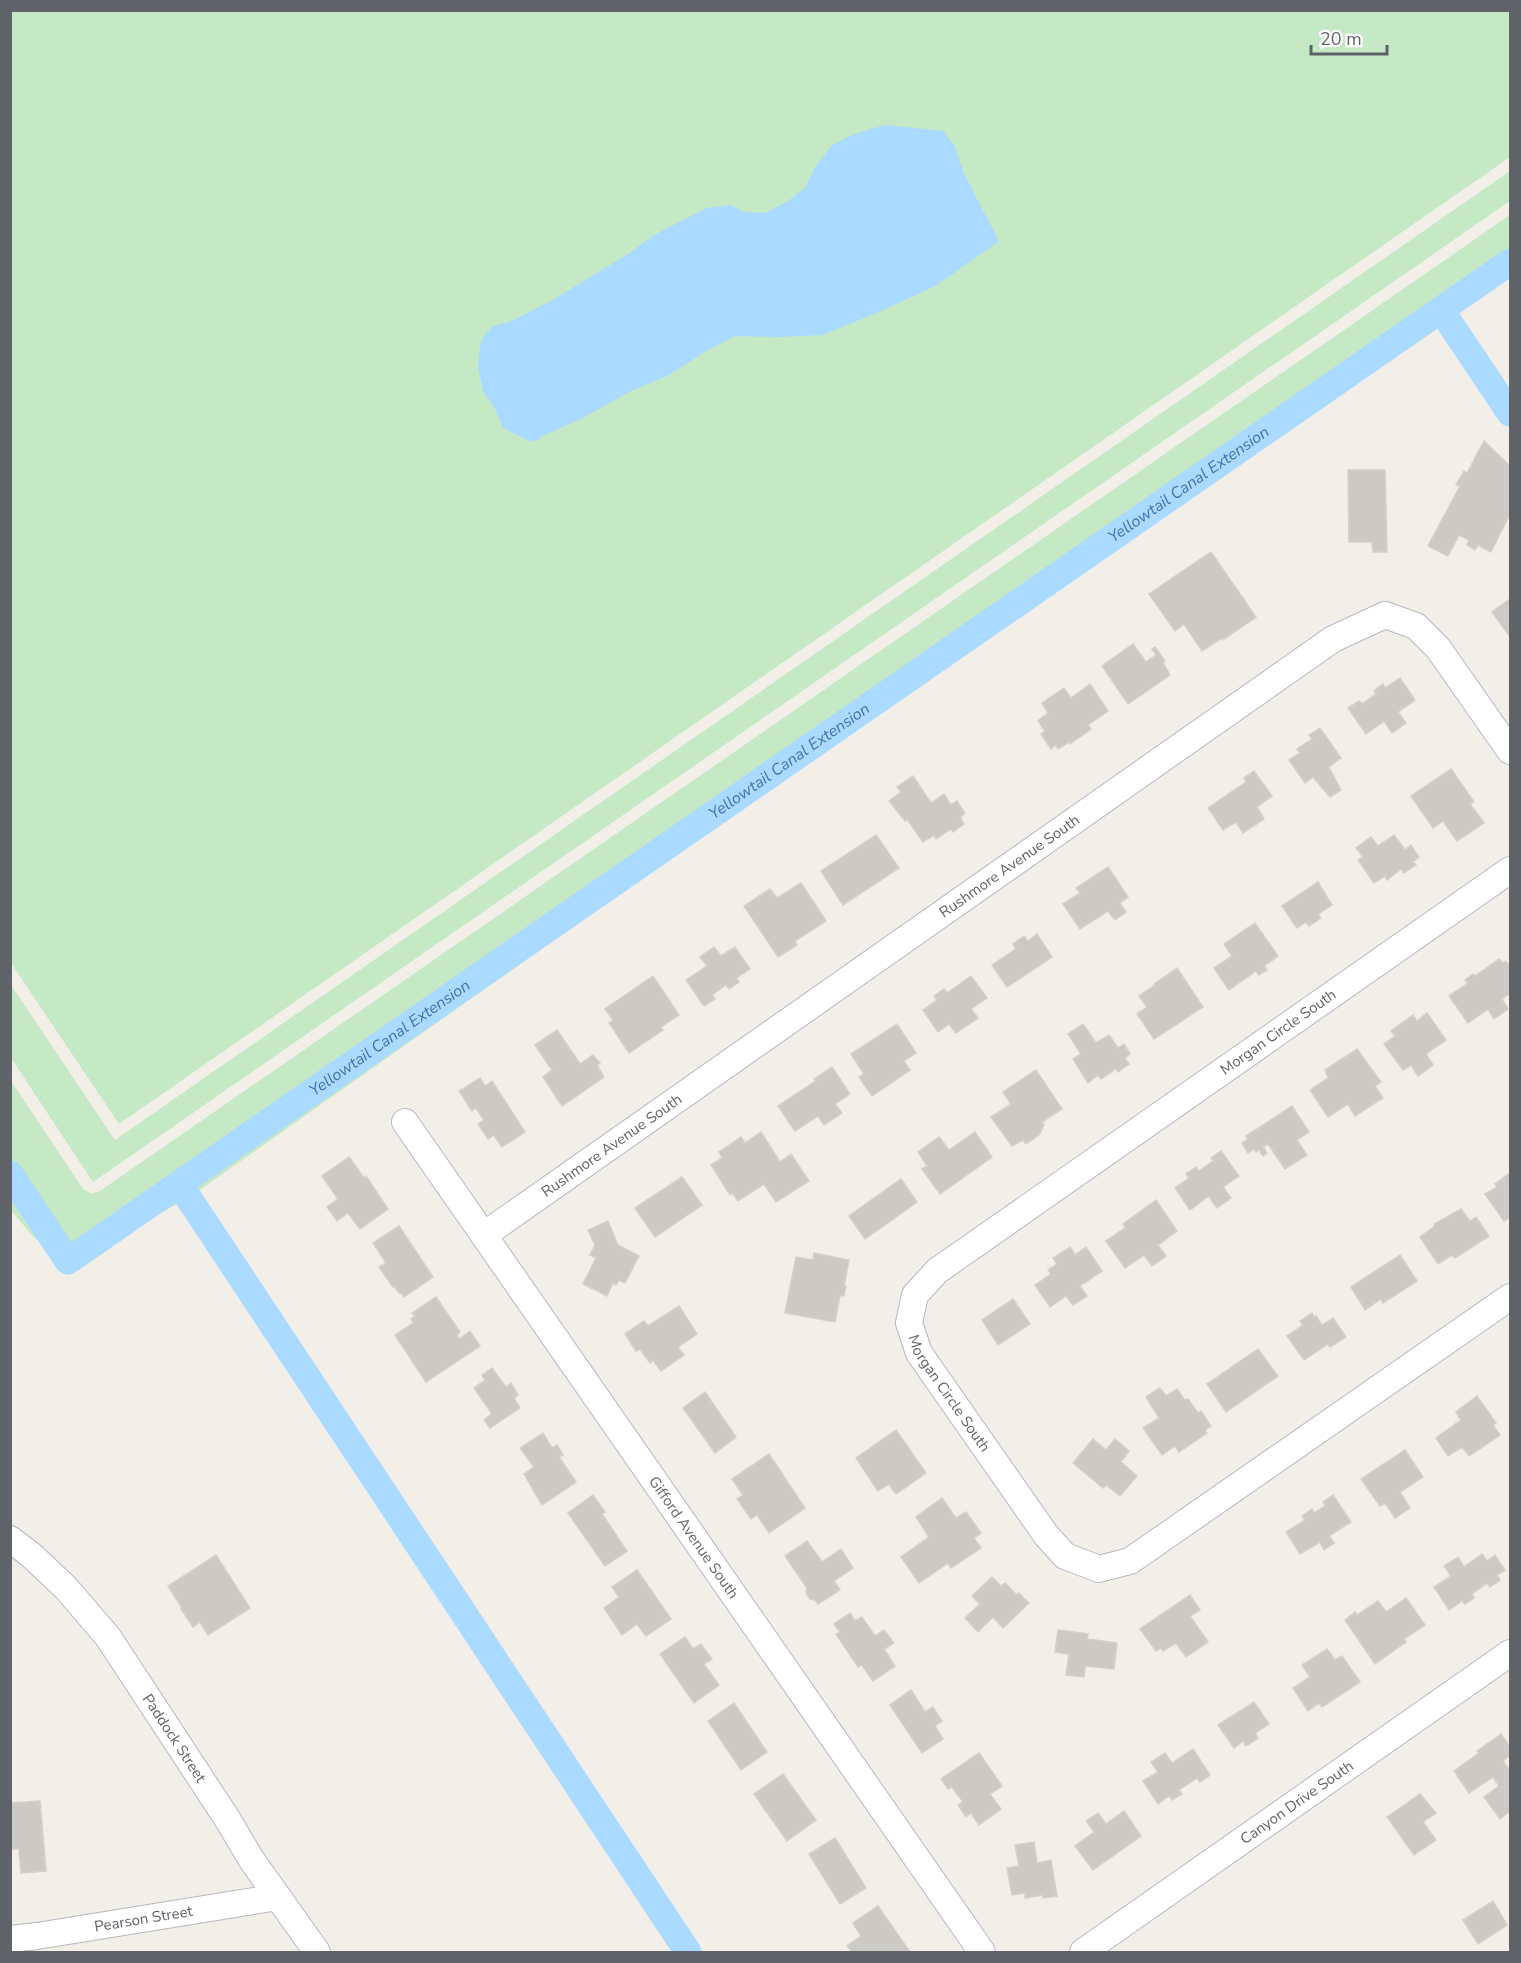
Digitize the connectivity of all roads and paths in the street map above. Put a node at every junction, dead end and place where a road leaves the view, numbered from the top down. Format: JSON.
{"nodes":[{"id":1,"x":1510,"y":751,"type":"edge"},
{"id":2,"x":1510,"y":870,"type":"edge"},
{"id":3,"x":405,"y":1122,"type":"dead end"},
{"id":4,"x":484,"y":1236,"type":"junction"},
{"id":5,"x":1510,"y":1297,"type":"edge"},
{"id":6,"x":10,"y":1539,"type":"edge"},
{"id":7,"x":1510,"y":1653,"type":"edge"},
{"id":8,"x":278,"y":1898,"type":"junction"},
{"id":9,"x":10,"y":1939,"type":"edge"},
{"id":10,"x":317,"y":1953,"type":"edge"},
{"id":11,"x":982,"y":1953,"type":"edge"},
{"id":12,"x":1083,"y":1953,"type":"edge"}],
"edges":[{"from":1,"to":4,"type":"street","name":"Rushmore Avenue South"},
{"from":2,"to":5,"type":"street","name":"Morgan Circle South"},
{"from":3,"to":4,"type":"street","name":"Gifford Avenue South"},
{"from":4,"to":11,"type":"street","name":"Gifford Avenue South"},
{"from":6,"to":8,"type":"street","name":"Paddock Street"},
{"from":7,"to":12,"type":"street","name":"Canyon Drive South"},
{"from":8,"to":9,"type":"street","name":"Pearson Street"},
{"from":8,"to":10,"type":"street","name":"Paddock Street"}]}
